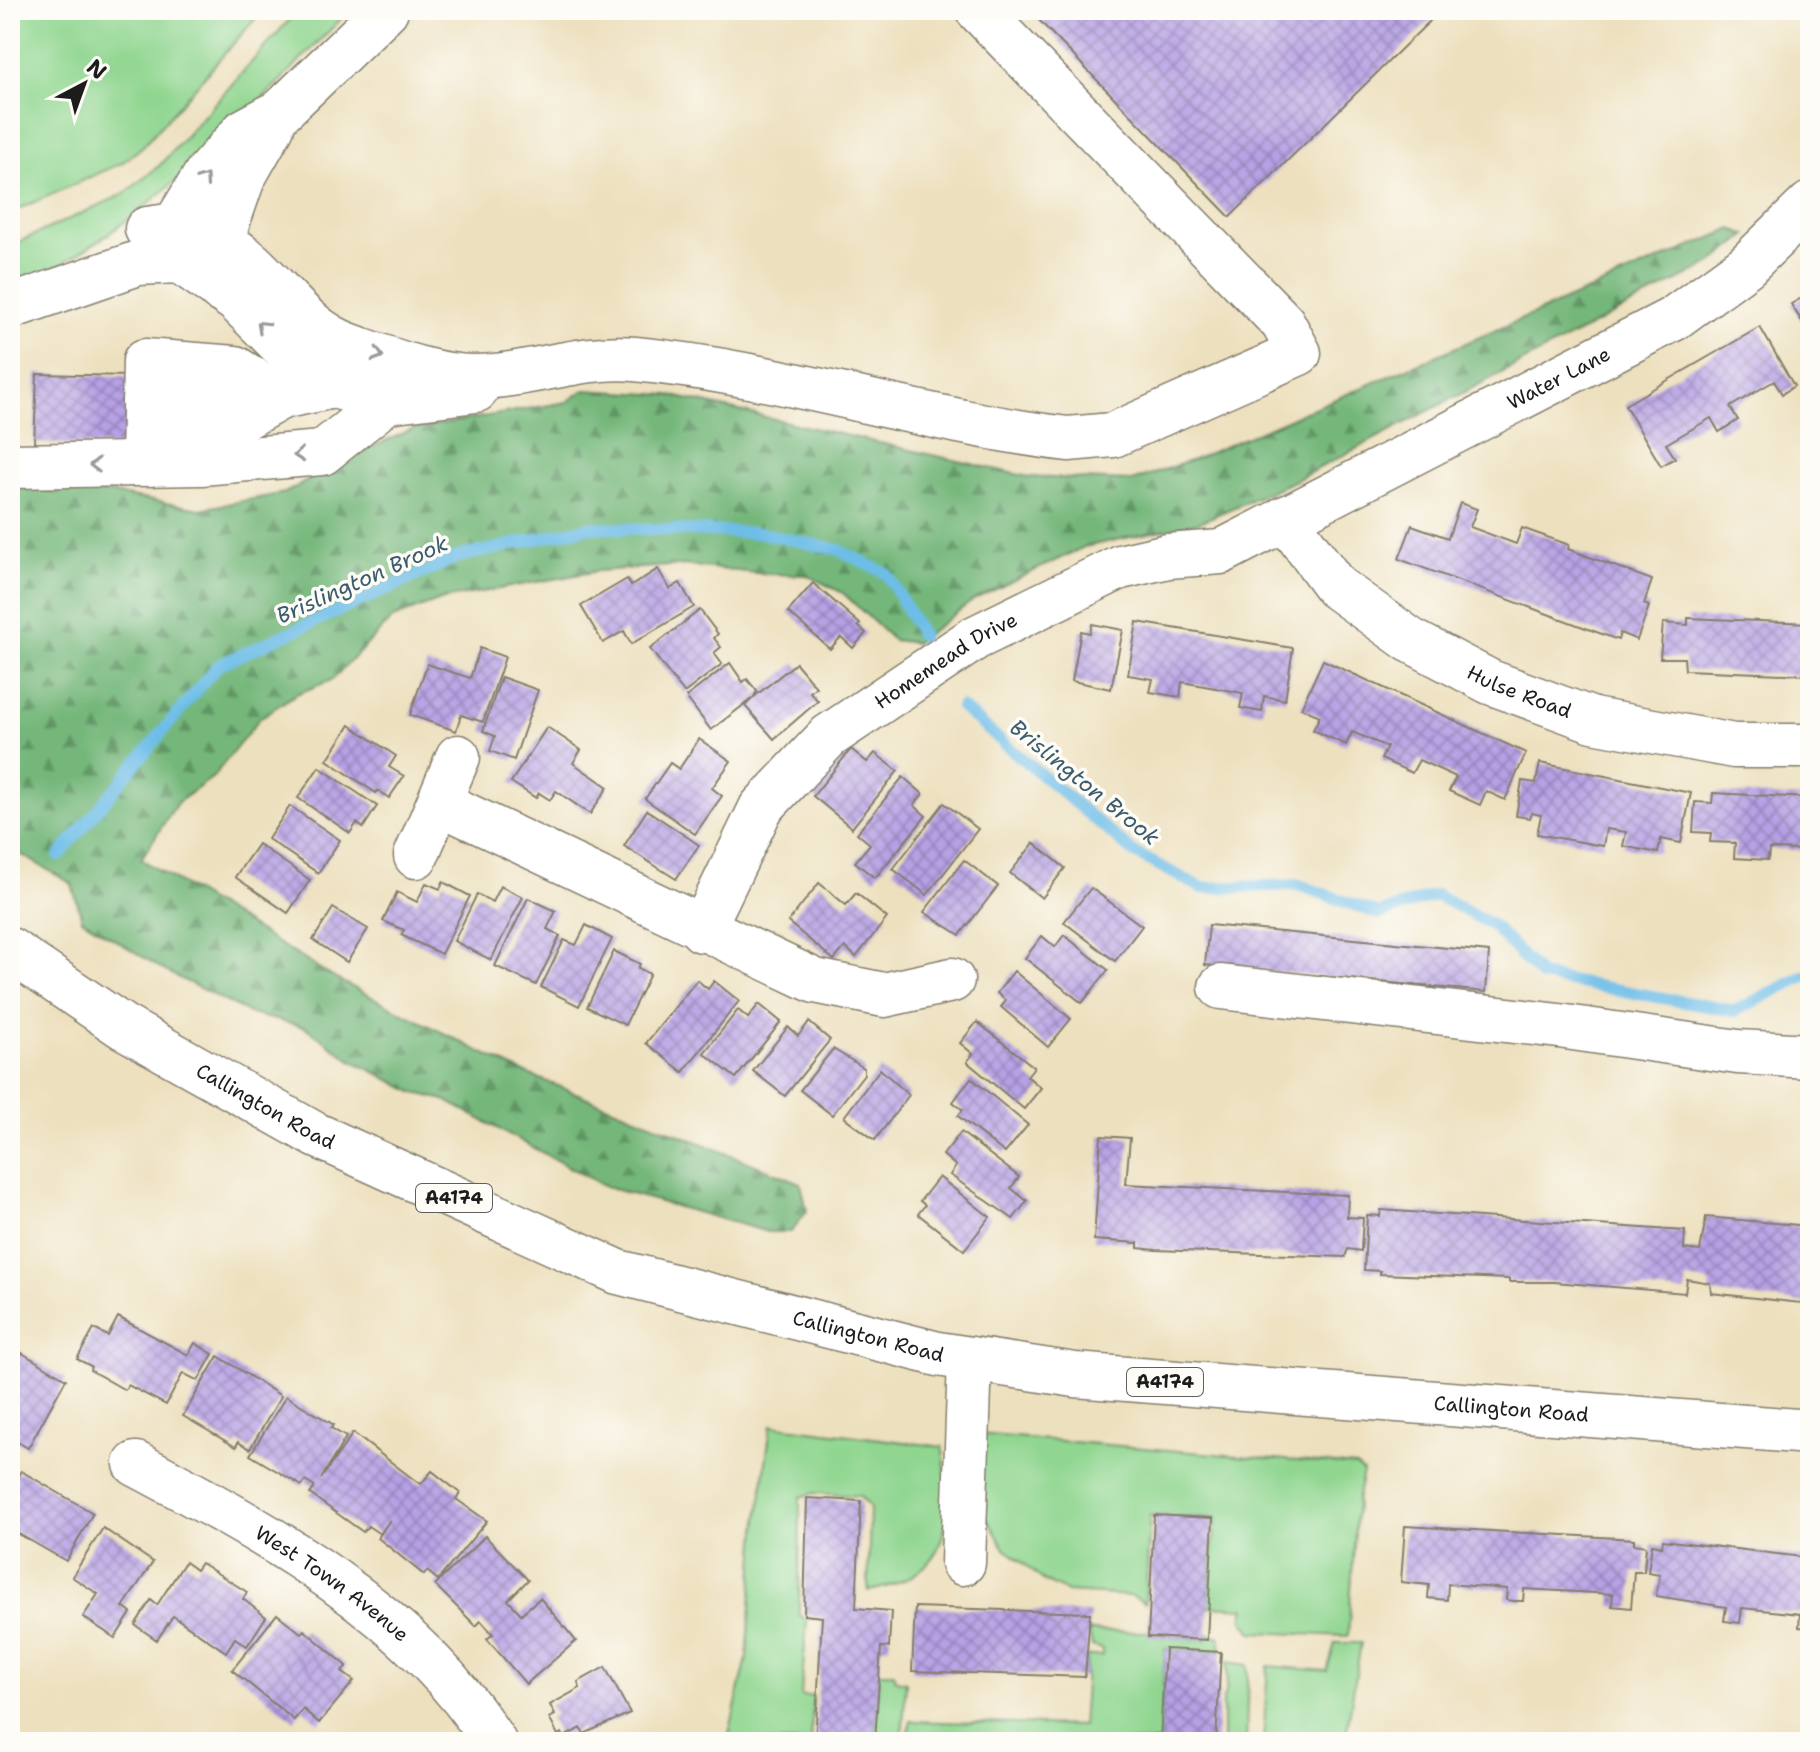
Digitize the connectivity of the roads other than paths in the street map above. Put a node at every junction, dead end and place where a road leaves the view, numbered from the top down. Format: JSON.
{"nodes":[{"id":1,"x":386,"y":10,"type":"edge"},
{"id":2,"x":978,"y":10,"type":"edge"},
{"id":3,"x":281,"y":111,"type":"junction"},
{"id":4,"x":1810,"y":204,"type":"edge"},
{"id":5,"x":175,"y":225,"type":"junction"},
{"id":6,"x":221,"y":241,"type":"junction"},
{"id":7,"x":58,"y":288,"type":"junction"},
{"id":8,"x":220,"y":290,"type":"junction"},
{"id":9,"x":10,"y":307,"type":"edge"},
{"id":10,"x":305,"y":321,"type":"junction"},
{"id":11,"x":505,"y":373,"type":"junction"},
{"id":12,"x":334,"y":386,"type":"junction"},
{"id":13,"x":281,"y":397,"type":"junction"},
{"id":14,"x":387,"y":401,"type":"junction"},
{"id":15,"x":144,"y":423,"type":"junction"},
{"id":16,"x":10,"y":466,"type":"edge"},
{"id":17,"x":1285,"y":518,"type":"junction"},
{"id":18,"x":1810,"y":746,"type":"edge"},
{"id":19,"x":458,"y":757,"type":"dead end"},
{"id":20,"x":440,"y":803,"type":"junction"},
{"id":21,"x":416,"y":856,"type":"dead end"},
{"id":22,"x":702,"y":930,"type":"junction"},
{"id":23,"x":10,"y":950,"type":"edge"},
{"id":24,"x":952,"y":980,"type":"dead end"},
{"id":25,"x":1221,"y":987,"type":"dead end"},
{"id":26,"x":1810,"y":1056,"type":"edge"},
{"id":27,"x":970,"y":1359,"type":"junction"},
{"id":28,"x":1810,"y":1432,"type":"edge"},
{"id":29,"x":136,"y":1464,"type":"dead end"},
{"id":30,"x":963,"y":1563,"type":"dead end"},
{"id":31,"x":494,"y":1742,"type":"edge"}],
"edges":[{"from":1,"to":3,"type":"street"},
{"from":2,"to":11,"type":"street"},
{"from":5,"to":3,"type":"street","one_way":true},
{"from":3,"to":6,"type":"street"},
{"from":4,"to":17,"type":"street","name":"Water Lane"},
{"from":5,"to":6,"type":"street"},
{"from":5,"to":7,"type":"street"},
{"from":5,"to":8,"type":"street"},
{"from":6,"to":10,"type":"street"},
{"from":7,"to":8,"type":"street"},
{"from":7,"to":9,"type":"street"},
{"from":12,"to":8,"type":"street","one_way":true},
{"from":10,"to":11,"type":"street","one_way":true},
{"from":10,"to":12,"type":"street"},
{"from":11,"to":14,"type":"street"},
{"from":12,"to":13,"type":"street"},
{"from":12,"to":14,"type":"street"},
{"from":13,"to":15,"type":"street"},
{"from":13,"to":15,"type":"street"},
{"from":14,"to":15,"type":"street","one_way":true},
{"from":15,"to":16,"type":"street","one_way":true},
{"from":17,"to":18,"type":"street","name":"Hulse Road"},
{"from":17,"to":22,"type":"street","name":"Homemead Drive"},
{"from":19,"to":20,"type":"street"},
{"from":20,"to":21,"type":"street"},
{"from":20,"to":22,"type":"street"},
{"from":22,"to":24,"type":"street"},
{"from":23,"to":27,"type":"street","name":"Callington Road","number":"A4174"},
{"from":25,"to":26,"type":"street"},
{"from":27,"to":28,"type":"street","name":"Callington Road","number":"A4174"},
{"from":27,"to":30,"type":"street"},
{"from":29,"to":31,"type":"street","name":"West Town Avenue"}]}
